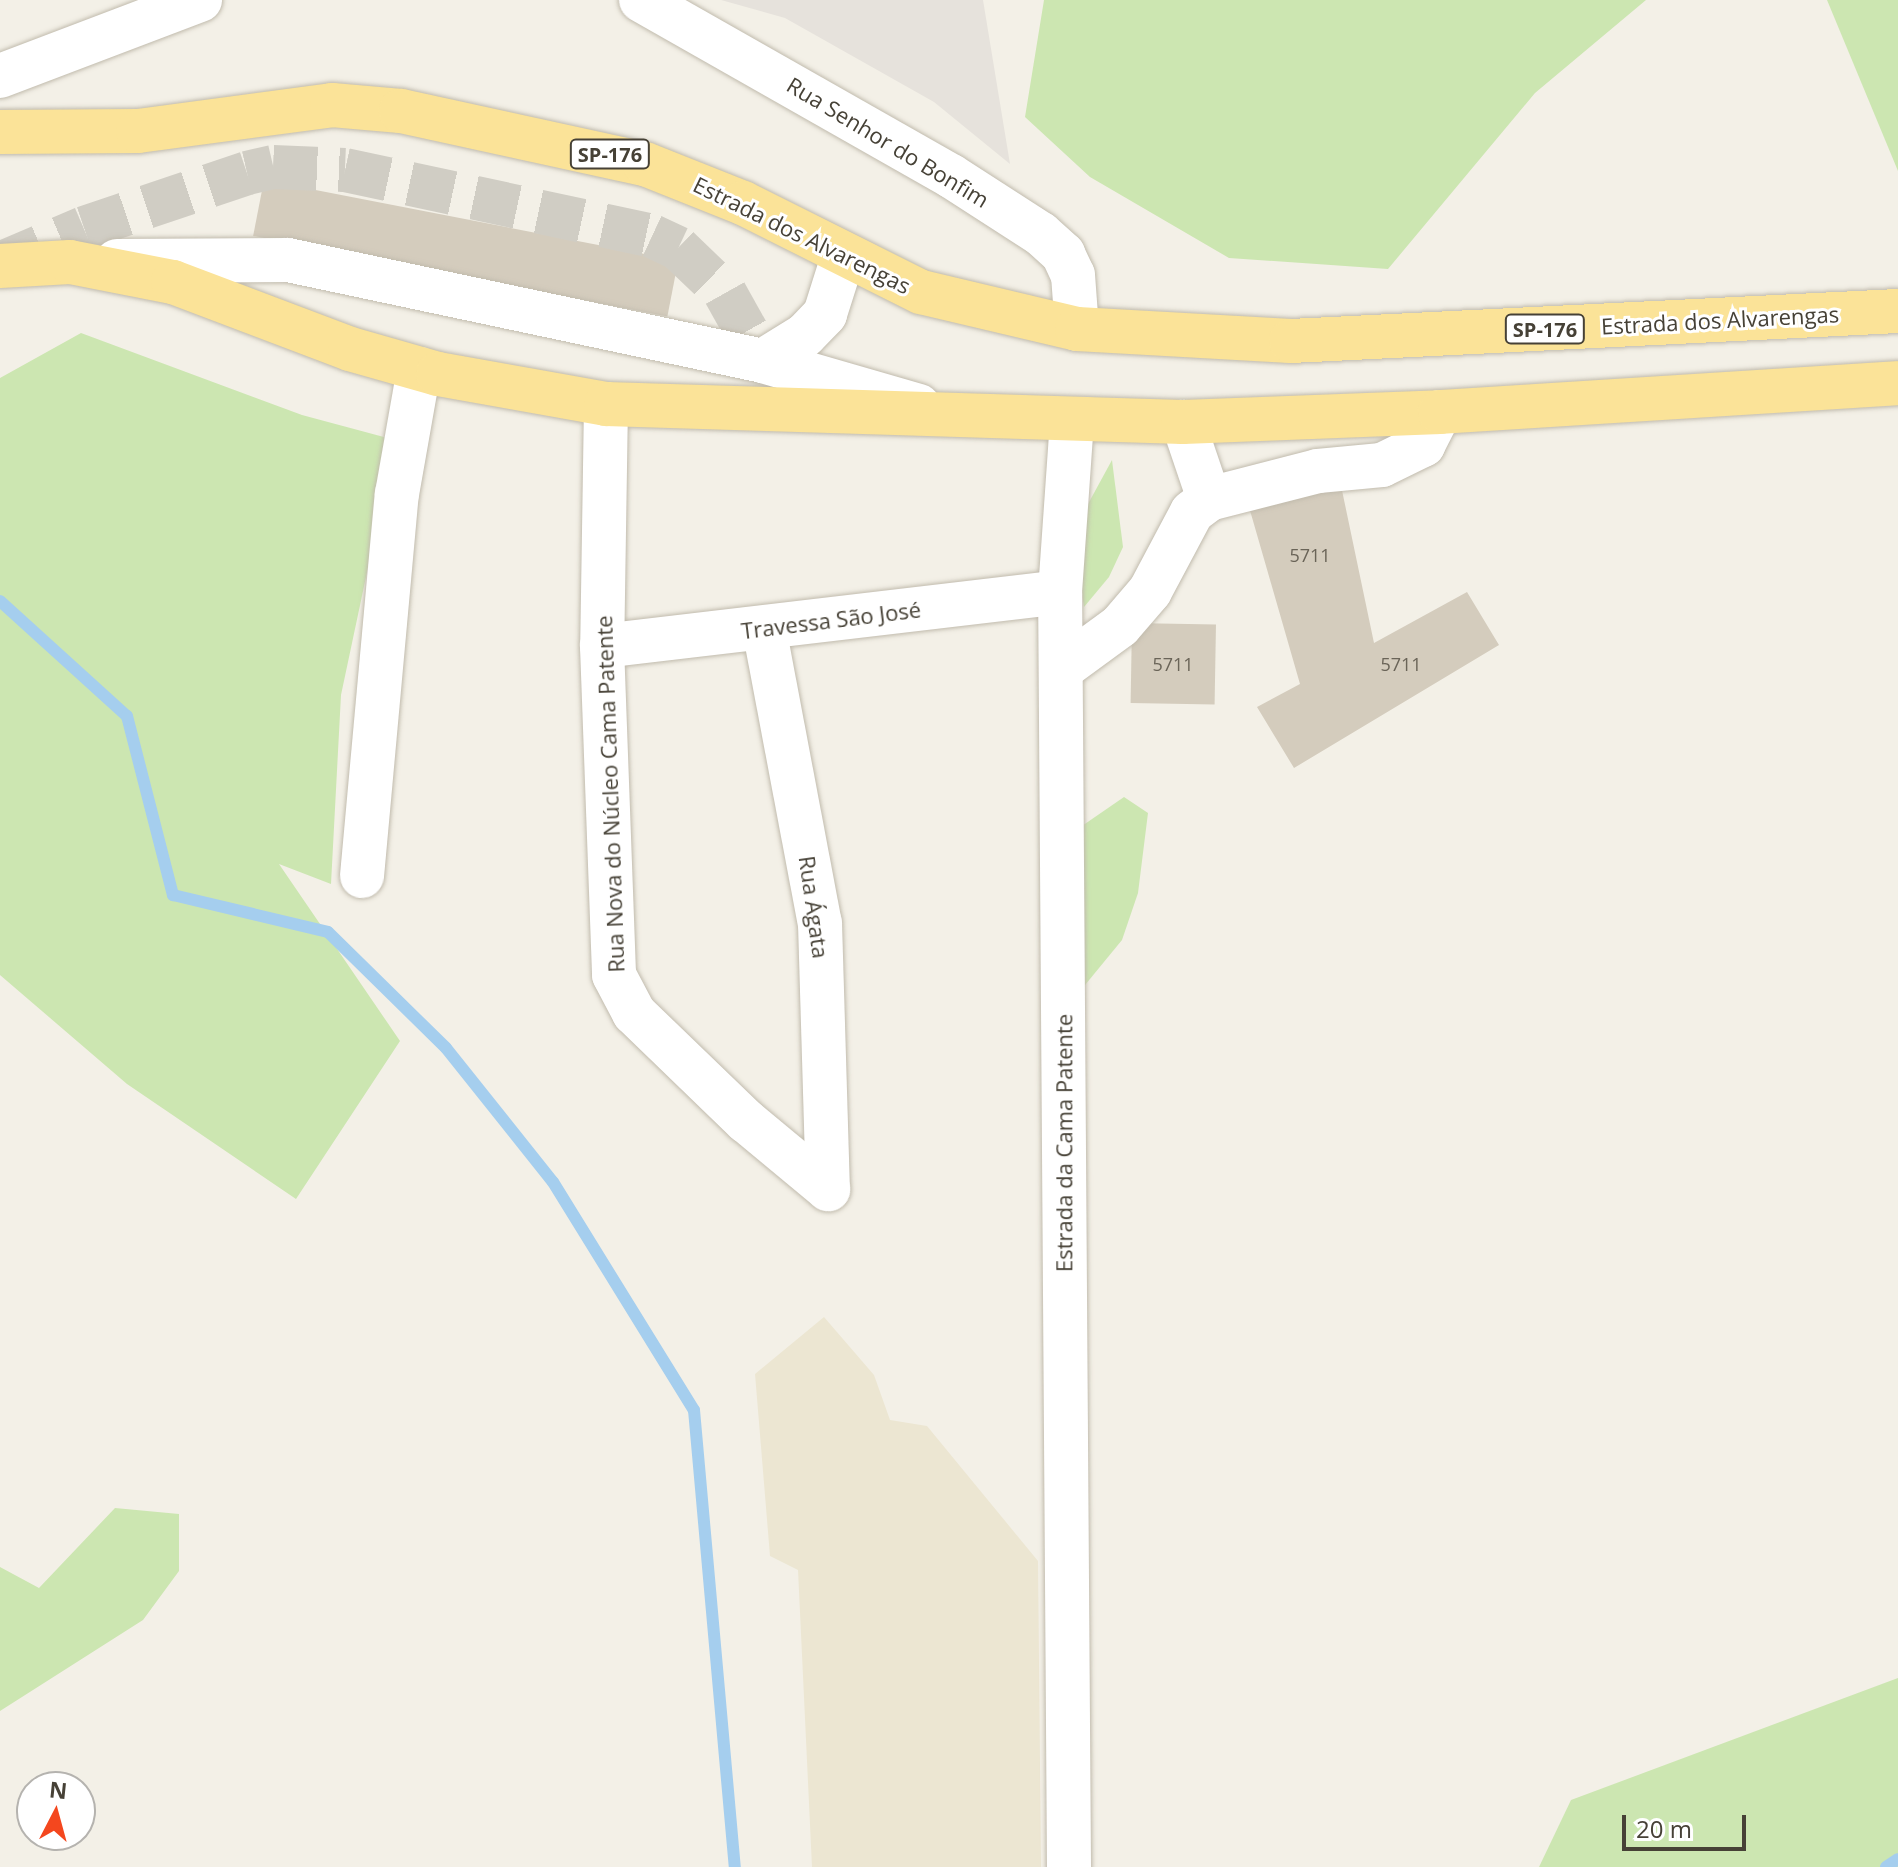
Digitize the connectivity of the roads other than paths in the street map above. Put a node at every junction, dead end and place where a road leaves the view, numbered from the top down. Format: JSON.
{"nodes":[{"id":1,"x":200,"y":0,"type":"edge"},
{"id":2,"x":641,"y":0,"type":"edge"},
{"id":3,"x":0,"y":76,"type":"edge"},
{"id":4,"x":0,"y":132,"type":"edge"},
{"id":5,"x":843,"y":257,"type":"junction"},
{"id":6,"x":70,"y":262,"type":"junction"},
{"id":7,"x":0,"y":266,"type":"edge"},
{"id":8,"x":1898,"y":311,"type":"edge"},
{"id":9,"x":1077,"y":329,"type":"junction"},
{"id":10,"x":763,"y":361,"type":"junction"},
{"id":11,"x":419,"y":369,"type":"junction"},
{"id":12,"x":1898,"y":383,"type":"edge"},
{"id":13,"x":606,"y":404,"type":"junction"},
{"id":14,"x":938,"y":412,"type":"junction"},
{"id":15,"x":1440,"y":412,"type":"junction"},
{"id":16,"x":1072,"y":420,"type":"junction"},
{"id":17,"x":1183,"y":422,"type":"junction"},
{"id":18,"x":1209,"y":499,"type":"junction"},
{"id":19,"x":1060,"y":592,"type":"junction"},
{"id":20,"x":764,"y":628,"type":"junction"},
{"id":21,"x":602,"y":646,"type":"junction"},
{"id":22,"x":1064,"y":667,"type":"junction"},
{"id":23,"x":362,"y":876,"type":"dead end"},
{"id":24,"x":828,"y":1189,"type":"joint"},
{"id":25,"x":1069,"y":1867,"type":"edge"}],
"edges":[{"from":1,"to":3,"type":"street"},
{"from":2,"to":9,"type":"street","name":"Rua Senhor do Bonfim"},
{"from":4,"to":5,"type":"main road","name":"Estrada dos Alvarengas","number":"SP-176"},
{"from":5,"to":9,"type":"main road","name":"Estrada dos Alvarengas","number":"SP-176"},
{"from":5,"to":10,"type":"street"},
{"from":6,"to":7,"type":"main road"},
{"from":6,"to":10,"type":"street"},
{"from":6,"to":11,"type":"main road"},
{"from":8,"to":9,"type":"main road","name":"Estrada dos Alvarengas","number":"SP-176"},
{"from":10,"to":14,"type":"street"},
{"from":11,"to":13,"type":"main road"},
{"from":11,"to":23,"type":"street"},
{"from":12,"to":15,"type":"main road"},
{"from":13,"to":14,"type":"main road"},
{"from":13,"to":21,"type":"street","name":"Rua Nova do Núcleo Cama Patente"},
{"from":14,"to":16,"type":"main road"},
{"from":15,"to":17,"type":"main road"},
{"from":15,"to":18,"type":"street"},
{"from":16,"to":17,"type":"main road"},
{"from":16,"to":19,"type":"street","name":"Estrada da Cama Patente"},
{"from":17,"to":18,"type":"street"},
{"from":18,"to":22,"type":"street"},
{"from":19,"to":20,"type":"street","name":"Travessa São José"},
{"from":19,"to":22,"type":"street","name":"Estrada da Cama Patente"},
{"from":20,"to":21,"type":"street","name":"Travessa São José"},
{"from":20,"to":24,"type":"street","name":"Rua Ágata"},
{"from":21,"to":24,"type":"street","name":"Rua Nova do Núcleo Cama Patente"},
{"from":22,"to":25,"type":"street","name":"Estrada da Cama Patente"}]}
